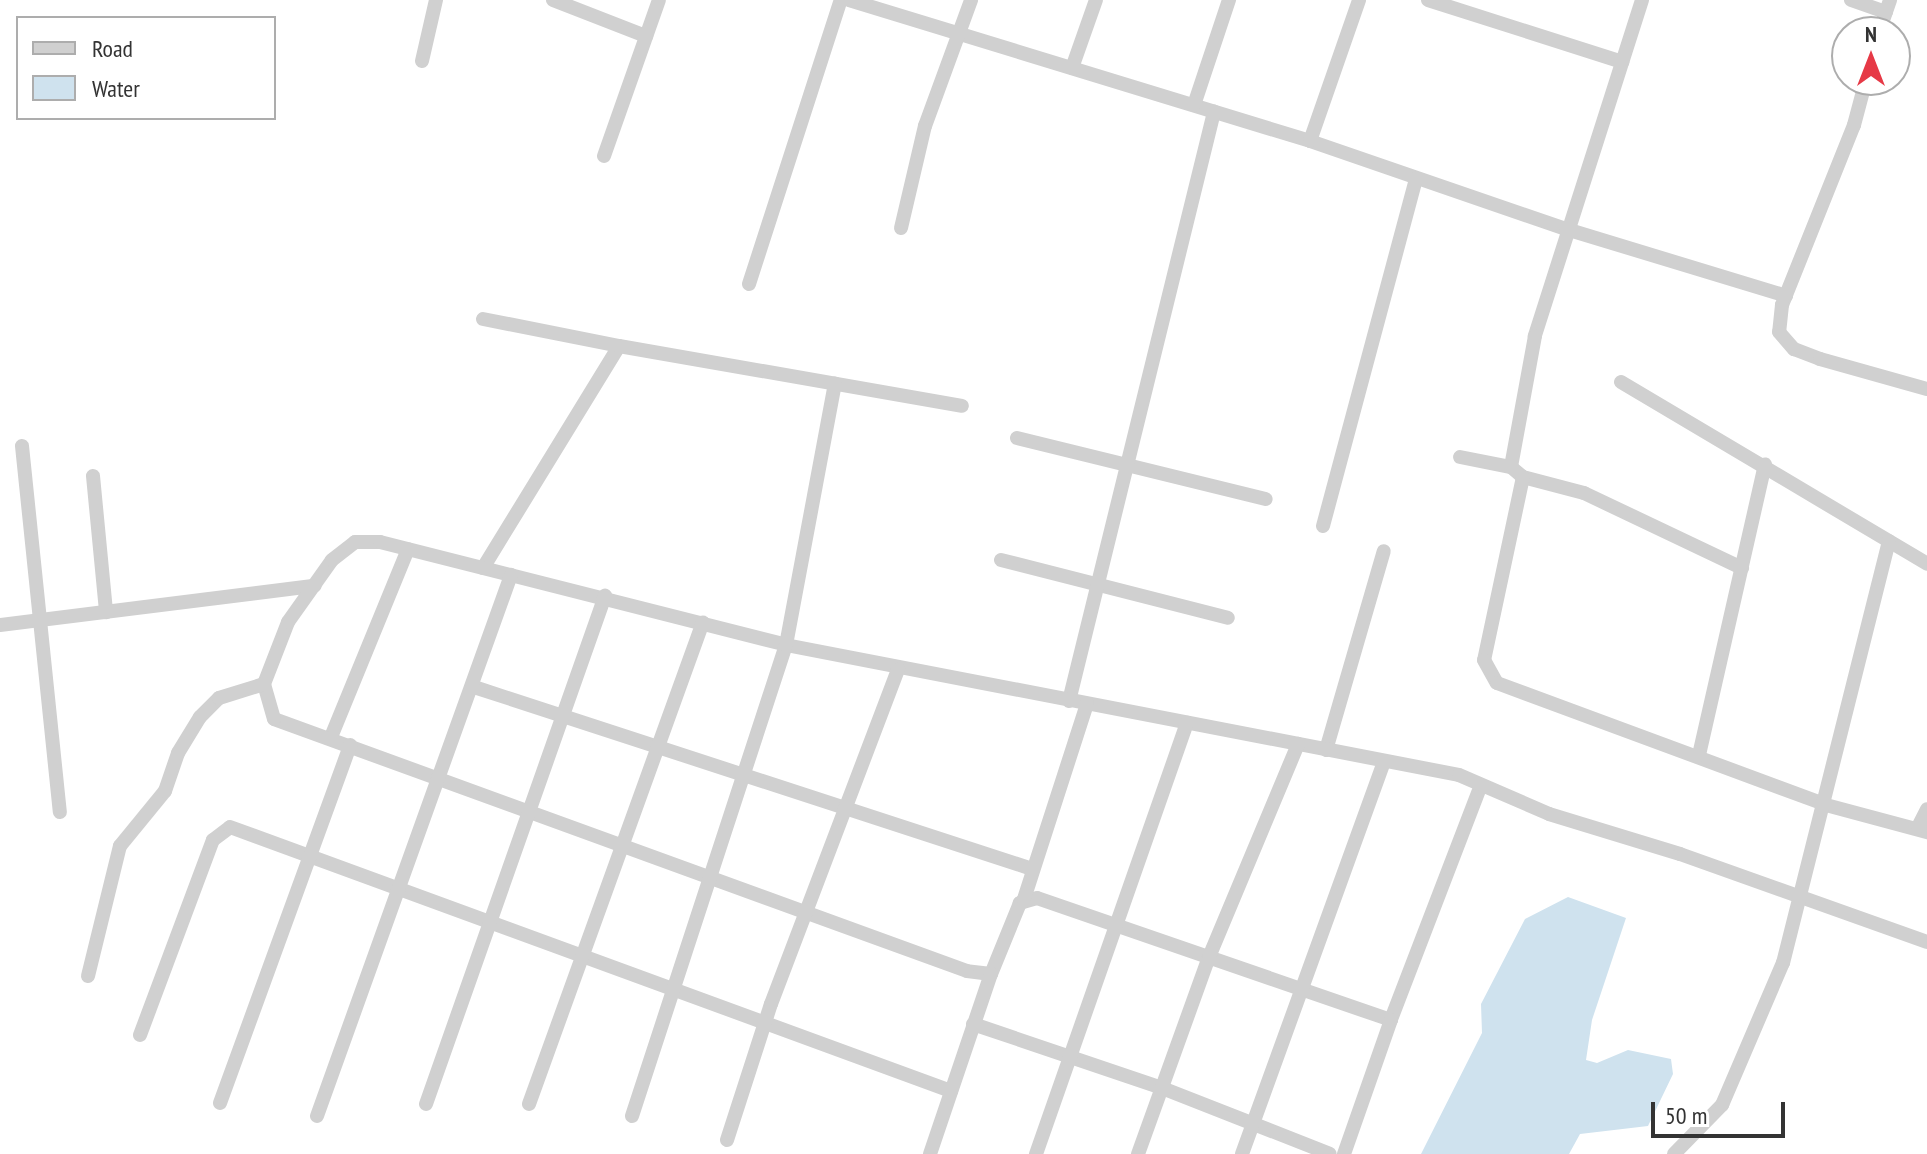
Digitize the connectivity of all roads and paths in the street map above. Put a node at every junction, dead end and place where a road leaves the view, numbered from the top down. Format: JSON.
{"nodes":[{"id":1,"x":436,"y":0,"type":"edge"},
{"id":2,"x":553,"y":0,"type":"edge"},
{"id":3,"x":659,"y":0,"type":"edge"},
{"id":4,"x":841,"y":0,"type":"edge"},
{"id":5,"x":849,"y":0,"type":"edge"},
{"id":6,"x":971,"y":0,"type":"edge"},
{"id":7,"x":1096,"y":0,"type":"edge"},
{"id":8,"x":1229,"y":0,"type":"edge"},
{"id":9,"x":1359,"y":0,"type":"edge"},
{"id":10,"x":1428,"y":0,"type":"edge"},
{"id":11,"x":1642,"y":0,"type":"edge"},
{"id":12,"x":1851,"y":0,"type":"edge"},
{"id":13,"x":1888,"y":6,"type":"edge"},
{"id":14,"x":959,"y":33,"type":"junction"},
{"id":15,"x":646,"y":36,"type":"junction"},
{"id":16,"x":422,"y":61,"type":"dead end"},
{"id":17,"x":1622,"y":62,"type":"junction"},
{"id":18,"x":1072,"y":68,"type":"junction"},
{"id":19,"x":1862,"y":96,"type":"edge"},
{"id":20,"x":1194,"y":105,"type":"junction"},
{"id":21,"x":1214,"y":112,"type":"junction"},
{"id":22,"x":1310,"y":141,"type":"junction"},
{"id":23,"x":604,"y":156,"type":"dead end"},
{"id":24,"x":1416,"y":178,"type":"junction"},
{"id":25,"x":901,"y":228,"type":"dead end"},
{"id":26,"x":1566,"y":229,"type":"junction"},
{"id":27,"x":749,"y":284,"type":"dead end"},
{"id":28,"x":1786,"y":296,"type":"junction"},
{"id":29,"x":483,"y":319,"type":"dead end"},
{"id":30,"x":619,"y":346,"type":"junction"},
{"id":31,"x":1621,"y":382,"type":"dead end"},
{"id":32,"x":835,"y":384,"type":"junction"},
{"id":33,"x":1927,"y":389,"type":"edge"},
{"id":34,"x":962,"y":406,"type":"dead end"},
{"id":35,"x":1017,"y":438,"type":"dead end"},
{"id":36,"x":22,"y":446,"type":"dead end"},
{"id":37,"x":1460,"y":457,"type":"dead end"},
{"id":38,"x":1765,"y":464,"type":"junction"},
{"id":39,"x":1124,"y":465,"type":"junction"},
{"id":40,"x":1511,"y":467,"type":"junction"},
{"id":41,"x":93,"y":476,"type":"dead end"},
{"id":42,"x":1523,"y":477,"type":"junction"},
{"id":43,"x":1266,"y":499,"type":"dead end"},
{"id":44,"x":1323,"y":526,"type":"dead end"},
{"id":45,"x":1889,"y":541,"type":"junction"},
{"id":46,"x":408,"y":549,"type":"junction"},
{"id":47,"x":1384,"y":551,"type":"dead end"},
{"id":48,"x":1001,"y":560,"type":"dead end"},
{"id":49,"x":1927,"y":564,"type":"edge"},
{"id":50,"x":483,"y":568,"type":"junction"},
{"id":51,"x":1742,"y":568,"type":"junction"},
{"id":52,"x":511,"y":575,"type":"junction"},
{"id":53,"x":1096,"y":584,"type":"junction"},
{"id":54,"x":315,"y":586,"type":"junction"},
{"id":55,"x":605,"y":596,"type":"junction"},
{"id":56,"x":106,"y":612,"type":"junction"},
{"id":57,"x":1228,"y":618,"type":"dead end"},
{"id":58,"x":41,"y":620,"type":"junction"},
{"id":59,"x":703,"y":622,"type":"junction"},
{"id":60,"x":0,"y":625,"type":"edge"},
{"id":61,"x":786,"y":645,"type":"junction"},
{"id":62,"x":898,"y":669,"type":"junction"},
{"id":63,"x":264,"y":684,"type":"junction"},
{"id":64,"x":474,"y":687,"type":"junction"},
{"id":65,"x":1069,"y":701,"type":"junction"},
{"id":66,"x":1087,"y":704,"type":"junction"},
{"id":67,"x":565,"y":717,"type":"junction"},
{"id":68,"x":1187,"y":723,"type":"junction"},
{"id":69,"x":331,"y":737,"type":"junction"},
{"id":70,"x":1298,"y":744,"type":"junction"},
{"id":71,"x":350,"y":745,"type":"junction"},
{"id":72,"x":655,"y":746,"type":"junction"},
{"id":73,"x":1326,"y":750,"type":"junction"},
{"id":74,"x":1699,"y":755,"type":"junction"},
{"id":75,"x":1384,"y":762,"type":"junction"},
{"id":76,"x":747,"y":775,"type":"junction"},
{"id":77,"x":439,"y":780,"type":"junction"},
{"id":78,"x":1481,"y":785,"type":"junction"},
{"id":79,"x":1826,"y":805,"type":"junction"},
{"id":80,"x":1927,"y":809,"type":"edge"},
{"id":81,"x":845,"y":811,"type":"junction"},
{"id":82,"x":60,"y":812,"type":"dead end"},
{"id":83,"x":532,"y":814,"type":"junction"},
{"id":84,"x":1922,"y":830,"type":"edge"},
{"id":85,"x":622,"y":848,"type":"junction"},
{"id":86,"x":309,"y":853,"type":"junction"},
{"id":87,"x":1032,"y":869,"type":"junction"},
{"id":88,"x":712,"y":880,"type":"junction"},
{"id":89,"x":398,"y":885,"type":"junction"},
{"id":90,"x":1798,"y":898,"type":"junction"},
{"id":91,"x":1024,"y":899,"type":"junction"},
{"id":92,"x":807,"y":911,"type":"junction"},
{"id":93,"x":492,"y":920,"type":"junction"},
{"id":94,"x":1118,"y":923,"type":"junction"},
{"id":95,"x":1927,"y":942,"type":"edge"},
{"id":96,"x":582,"y":954,"type":"junction"},
{"id":97,"x":1209,"y":957,"type":"junction"},
{"id":98,"x":991,"y":974,"type":"junction"},
{"id":99,"x":88,"y":976,"type":"dead end"},
{"id":100,"x":671,"y":987,"type":"junction"},
{"id":101,"x":1298,"y":991,"type":"junction"},
{"id":102,"x":1391,"y":1020,"type":"junction"},
{"id":103,"x":973,"y":1024,"type":"junction"},
{"id":104,"x":766,"y":1025,"type":"junction"},
{"id":105,"x":140,"y":1035,"type":"dead end"},
{"id":106,"x":1070,"y":1057,"type":"junction"},
{"id":107,"x":1162,"y":1088,"type":"junction"},
{"id":108,"x":951,"y":1091,"type":"junction"},
{"id":109,"x":220,"y":1103,"type":"dead end"},
{"id":110,"x":426,"y":1104,"type":"dead end"},
{"id":111,"x":529,"y":1104,"type":"dead end"},
{"id":112,"x":317,"y":1116,"type":"dead end"},
{"id":113,"x":632,"y":1116,"type":"dead end"},
{"id":114,"x":1252,"y":1125,"type":"junction"},
{"id":115,"x":727,"y":1140,"type":"dead end"},
{"id":116,"x":930,"y":1154,"type":"edge"},
{"id":117,"x":1036,"y":1154,"type":"edge"},
{"id":118,"x":1138,"y":1154,"type":"edge"},
{"id":119,"x":1242,"y":1154,"type":"edge"},
{"id":120,"x":1330,"y":1154,"type":"edge"},
{"id":121,"x":1344,"y":1154,"type":"edge"},
{"id":122,"x":1674,"y":1154,"type":"edge"}],
"edges":[{"from":1,"to":16,"type":"street"},
{"from":2,"to":15,"type":"street"},
{"from":3,"to":15,"type":"street"},
{"from":4,"to":27,"type":"street"},
{"from":5,"to":14,"type":"street"},
{"from":6,"to":14,"type":"street"},
{"from":7,"to":18,"type":"street"},
{"from":8,"to":20,"type":"street"},
{"from":9,"to":22,"type":"street"},
{"from":10,"to":17,"type":"street"},
{"from":11,"to":17,"type":"street"},
{"from":12,"to":13,"type":"street"},
{"from":14,"to":18,"type":"street"},
{"from":14,"to":25,"type":"street"},
{"from":15,"to":23,"type":"street"},
{"from":17,"to":26,"type":"street"},
{"from":18,"to":20,"type":"street"},
{"from":19,"to":28,"type":"street"},
{"from":20,"to":21,"type":"street"},
{"from":21,"to":22,"type":"street"},
{"from":21,"to":39,"type":"street"},
{"from":22,"to":24,"type":"street"},
{"from":24,"to":26,"type":"street"},
{"from":24,"to":44,"type":"street"},
{"from":26,"to":28,"type":"street"},
{"from":26,"to":40,"type":"street"},
{"from":28,"to":33,"type":"street"},
{"from":29,"to":30,"type":"street"},
{"from":30,"to":32,"type":"street"},
{"from":30,"to":50,"type":"street"},
{"from":31,"to":38,"type":"street"},
{"from":32,"to":34,"type":"street"},
{"from":32,"to":61,"type":"street"},
{"from":35,"to":39,"type":"street"},
{"from":36,"to":58,"type":"street"},
{"from":37,"to":40,"type":"street"},
{"from":38,"to":45,"type":"street"},
{"from":38,"to":51,"type":"street"},
{"from":39,"to":43,"type":"street"},
{"from":39,"to":53,"type":"street"},
{"from":40,"to":42,"type":"street"},
{"from":41,"to":56,"type":"street"},
{"from":42,"to":51,"type":"street"},
{"from":42,"to":74,"type":"street"},
{"from":45,"to":49,"type":"street"},
{"from":45,"to":79,"type":"street"},
{"from":46,"to":50,"type":"street"},
{"from":46,"to":54,"type":"street"},
{"from":46,"to":69,"type":"street"},
{"from":47,"to":73,"type":"street"},
{"from":48,"to":53,"type":"street"},
{"from":50,"to":52,"type":"street"},
{"from":51,"to":74,"type":"street"},
{"from":52,"to":55,"type":"street"},
{"from":52,"to":64,"type":"street"},
{"from":53,"to":57,"type":"street"},
{"from":53,"to":65,"type":"street"},
{"from":54,"to":56,"type":"street"},
{"from":54,"to":63,"type":"street"},
{"from":55,"to":59,"type":"street"},
{"from":55,"to":67,"type":"street"},
{"from":56,"to":58,"type":"street"},
{"from":58,"to":60,"type":"street"},
{"from":58,"to":82,"type":"street"},
{"from":59,"to":61,"type":"street"},
{"from":59,"to":72,"type":"street"},
{"from":61,"to":62,"type":"street"},
{"from":61,"to":76,"type":"street"},
{"from":62,"to":65,"type":"street"},
{"from":62,"to":81,"type":"street"},
{"from":63,"to":69,"type":"street"},
{"from":63,"to":99,"type":"street"},
{"from":64,"to":67,"type":"street"},
{"from":64,"to":77,"type":"street"},
{"from":65,"to":66,"type":"street"},
{"from":66,"to":68,"type":"street"},
{"from":66,"to":87,"type":"street"},
{"from":67,"to":72,"type":"street"},
{"from":67,"to":83,"type":"street"},
{"from":68,"to":70,"type":"street"},
{"from":68,"to":94,"type":"street"},
{"from":69,"to":71,"type":"street"},
{"from":70,"to":73,"type":"street"},
{"from":70,"to":97,"type":"street"},
{"from":71,"to":77,"type":"street"},
{"from":71,"to":86,"type":"street"},
{"from":72,"to":76,"type":"street"},
{"from":72,"to":85,"type":"street"},
{"from":73,"to":75,"type":"street"},
{"from":74,"to":79,"type":"street"},
{"from":75,"to":78,"type":"street"},
{"from":75,"to":101,"type":"street"},
{"from":76,"to":81,"type":"street"},
{"from":76,"to":88,"type":"street"},
{"from":77,"to":83,"type":"street"},
{"from":77,"to":89,"type":"street"},
{"from":78,"to":90,"type":"street"},
{"from":78,"to":102,"type":"street"},
{"from":79,"to":84,"type":"street"},
{"from":79,"to":90,"type":"street"},
{"from":80,"to":84,"type":"street"},
{"from":81,"to":87,"type":"street"},
{"from":81,"to":92,"type":"street"},
{"from":83,"to":85,"type":"street"},
{"from":83,"to":93,"type":"street"},
{"from":85,"to":88,"type":"street"},
{"from":85,"to":96,"type":"street"},
{"from":86,"to":89,"type":"street"},
{"from":86,"to":105,"type":"street"},
{"from":86,"to":109,"type":"street"},
{"from":87,"to":91,"type":"street"},
{"from":88,"to":92,"type":"street"},
{"from":88,"to":100,"type":"street"},
{"from":89,"to":93,"type":"street"},
{"from":89,"to":112,"type":"street"},
{"from":90,"to":95,"type":"street"},
{"from":90,"to":122,"type":"street"},
{"from":91,"to":94,"type":"street"},
{"from":91,"to":98,"type":"street"},
{"from":92,"to":98,"type":"street"},
{"from":92,"to":104,"type":"street"},
{"from":93,"to":96,"type":"street"},
{"from":93,"to":110,"type":"street"},
{"from":94,"to":97,"type":"street"},
{"from":94,"to":106,"type":"street"},
{"from":96,"to":100,"type":"street"},
{"from":96,"to":111,"type":"street"},
{"from":97,"to":101,"type":"street"},
{"from":97,"to":107,"type":"street"},
{"from":98,"to":103,"type":"street"},
{"from":100,"to":104,"type":"street"},
{"from":100,"to":113,"type":"street"},
{"from":101,"to":102,"type":"street"},
{"from":101,"to":114,"type":"street"},
{"from":102,"to":121,"type":"street"},
{"from":103,"to":106,"type":"street"},
{"from":103,"to":108,"type":"street"},
{"from":104,"to":108,"type":"street"},
{"from":104,"to":115,"type":"street"},
{"from":106,"to":107,"type":"street"},
{"from":106,"to":117,"type":"street"},
{"from":107,"to":114,"type":"street"},
{"from":107,"to":118,"type":"street"},
{"from":108,"to":116,"type":"street"},
{"from":114,"to":119,"type":"street"},
{"from":114,"to":120,"type":"street"}]}
